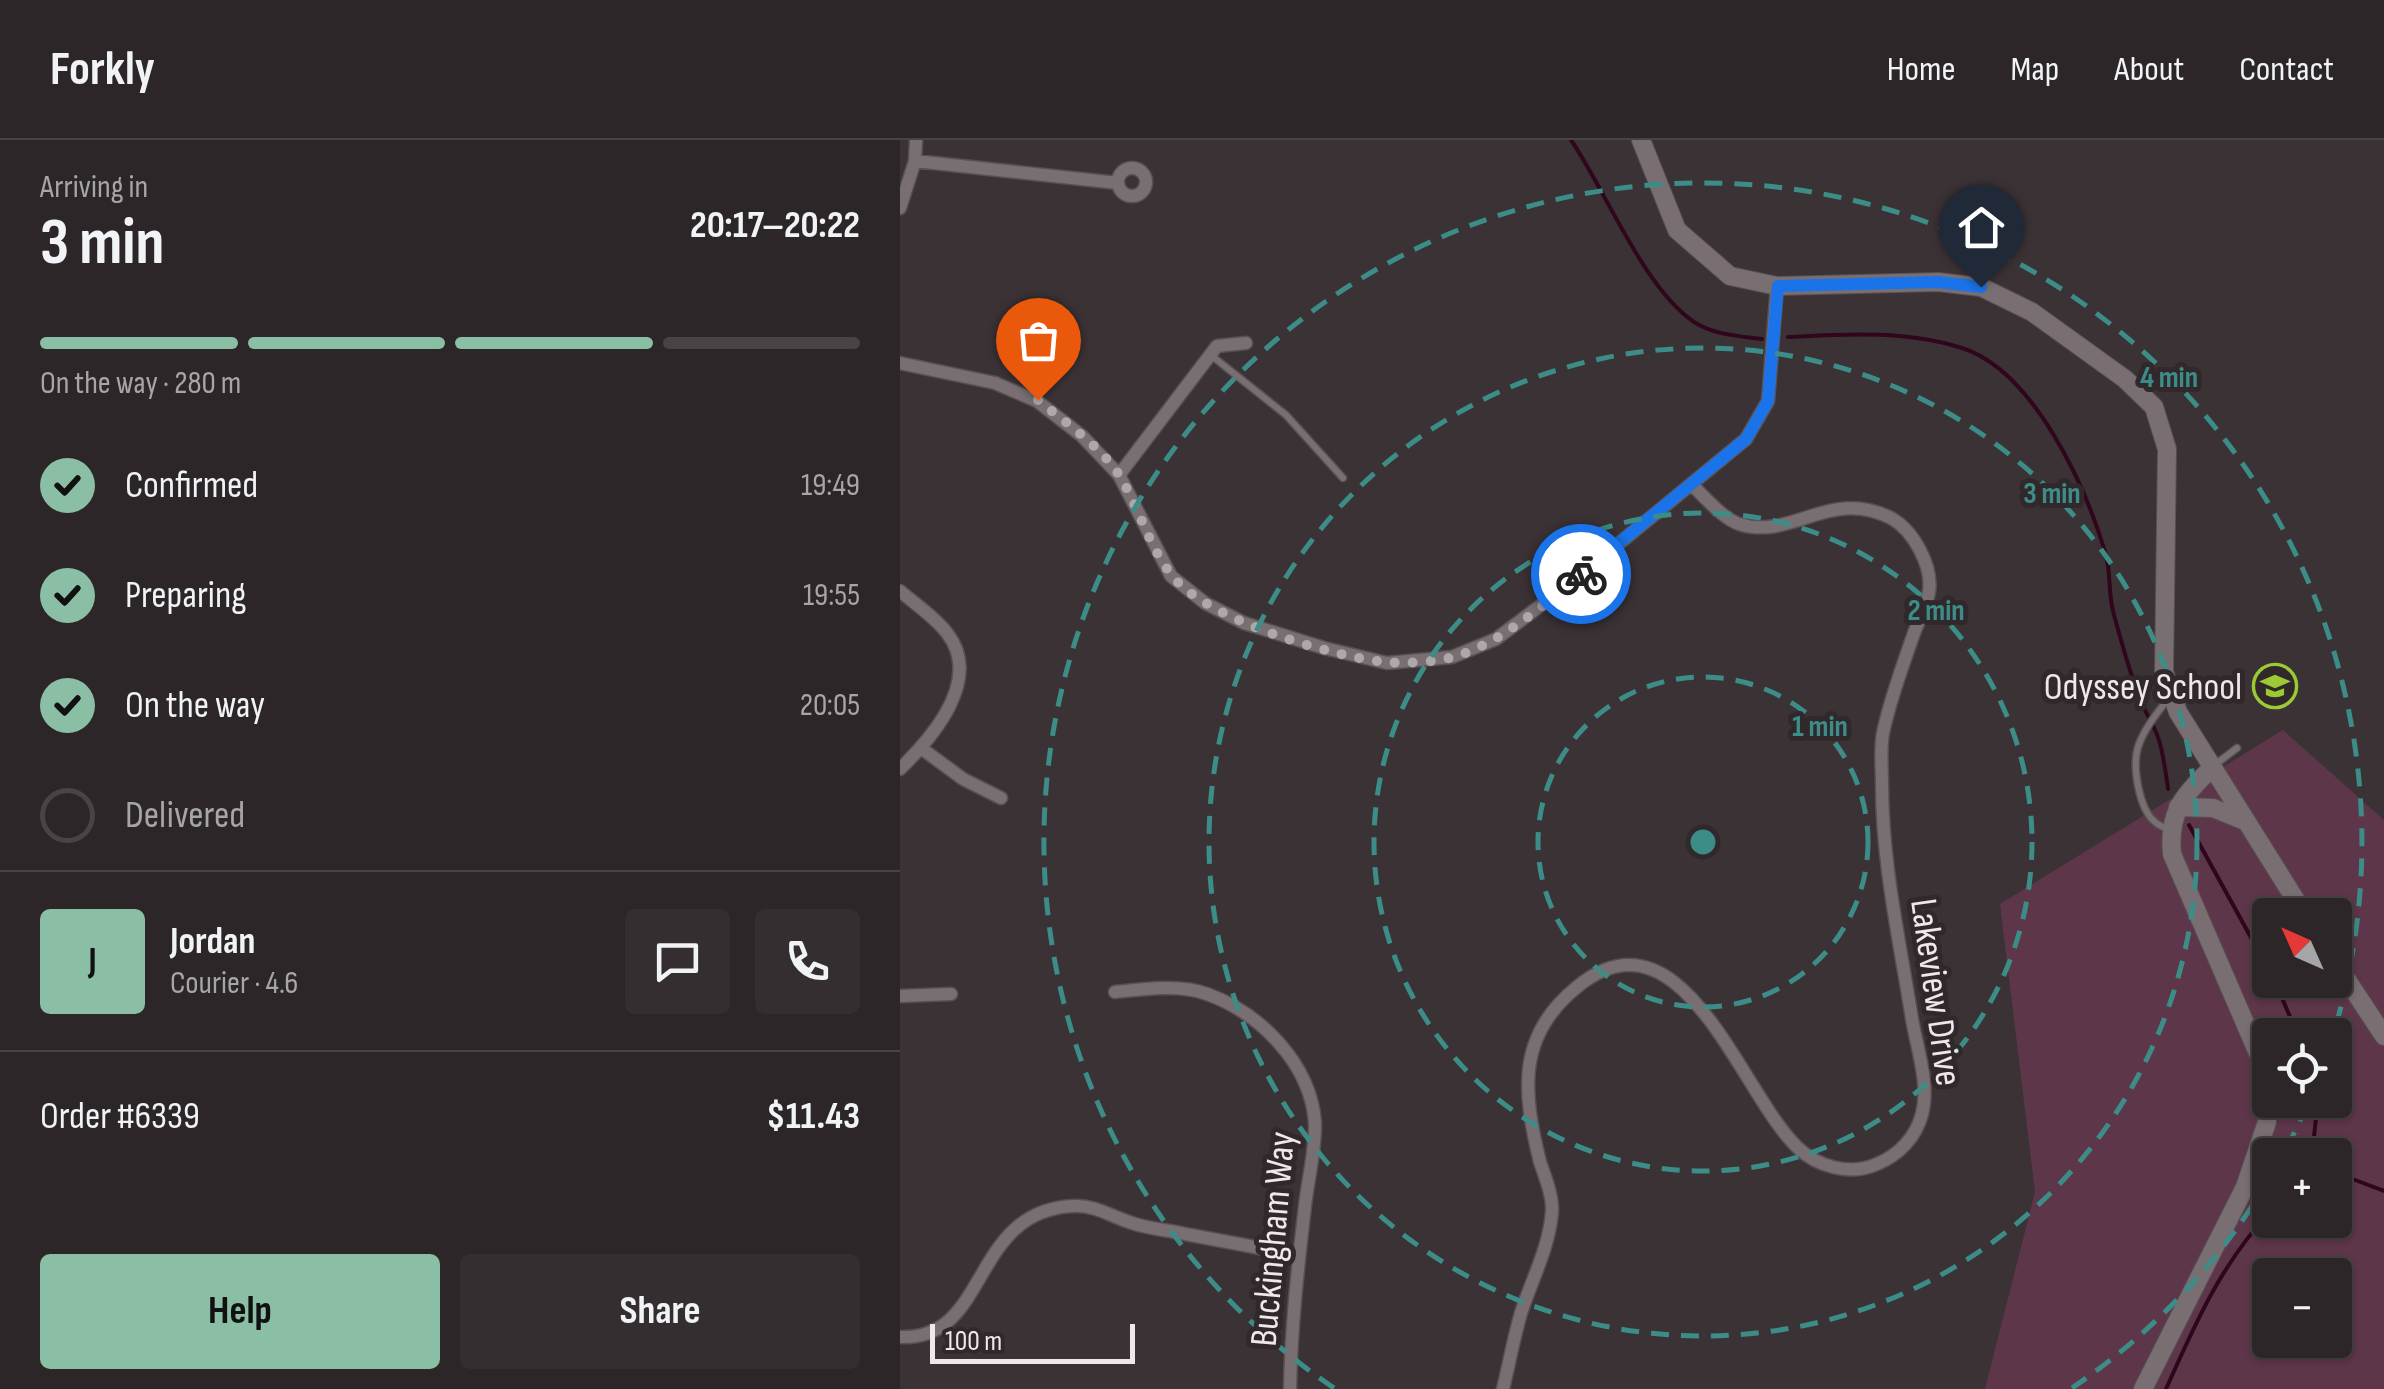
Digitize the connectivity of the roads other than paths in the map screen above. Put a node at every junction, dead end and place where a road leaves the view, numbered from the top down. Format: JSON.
{"nodes":[{"id":1,"x":916,"y":140,"type":"edge"},
{"id":2,"x":1641,"y":140,"type":"edge"},
{"id":3,"x":915,"y":161,"type":"junction"},
{"id":4,"x":1118,"y":183,"type":"dead end"},
{"id":5,"x":900,"y":208,"type":"edge"},
{"id":6,"x":1778,"y":286,"type":"junction"},
{"id":7,"x":1246,"y":343,"type":"dead end"},
{"id":8,"x":1211,"y":355,"type":"junction"},
{"id":9,"x":900,"y":364,"type":"edge"},
{"id":10,"x":1119,"y":475,"type":"junction"},
{"id":11,"x":1343,"y":478,"type":"dead end"},
{"id":12,"x":1692,"y":485,"type":"junction"},
{"id":13,"x":900,"y":590,"type":"edge"},
{"id":14,"x":2166,"y":702,"type":"junction"},
{"id":15,"x":921,"y":748,"type":"junction"},
{"id":16,"x":2237,"y":748,"type":"dead end"},
{"id":17,"x":900,"y":768,"type":"edge"},
{"id":18,"x":2212,"y":768,"type":"junction"},
{"id":19,"x":1001,"y":798,"type":"dead end"},
{"id":20,"x":2178,"y":807,"type":"junction"},
{"id":21,"x":2245,"y":821,"type":"junction"},
{"id":22,"x":2170,"y":830,"type":"junction"},
{"id":23,"x":2294,"y":898,"type":"edge"},
{"id":24,"x":2352,"y":988,"type":"edge"},
{"id":25,"x":1116,"y":992,"type":"dead end"},
{"id":26,"x":952,"y":994,"type":"dead end"},
{"id":27,"x":900,"y":996,"type":"edge"},
{"id":28,"x":2384,"y":1036,"type":"edge"},
{"id":29,"x":1299,"y":1256,"type":"junction"},
{"id":30,"x":900,"y":1338,"type":"edge"},
{"id":31,"x":1290,"y":1389,"type":"edge"},
{"id":32,"x":1503,"y":1389,"type":"edge"},
{"id":33,"x":2143,"y":1389,"type":"edge"}],
"edges":[{"from":1,"to":3,"type":"street"},
{"from":2,"to":6,"type":"main road"},
{"from":3,"to":4,"type":"street"},
{"from":3,"to":5,"type":"street"},
{"from":6,"to":12,"type":"street"},
{"from":6,"to":14,"type":"main road"},
{"from":7,"to":8,"type":"street"},
{"from":8,"to":10,"type":"street"},
{"from":8,"to":11,"type":"lane"},
{"from":9,"to":10,"type":"street"},
{"from":10,"to":12,"type":"street"},
{"from":12,"to":32,"type":"street","name":"Lakeview Drive"},
{"from":13,"to":15,"type":"street"},
{"from":14,"to":18,"type":"main road"},
{"from":14,"to":22,"type":"lane"},
{"from":15,"to":17,"type":"street"},
{"from":15,"to":19,"type":"street"},
{"from":16,"to":18,"type":"lane"},
{"from":18,"to":20,"type":"main road"},
{"from":18,"to":21,"type":"main road"},
{"from":20,"to":21,"type":"main road"},
{"from":20,"to":22,"type":"main road"},
{"from":21,"to":23,"type":"main road"},
{"from":22,"to":33,"type":"main road"},
{"from":24,"to":28,"type":"main road"},
{"from":25,"to":29,"type":"street","name":"Buckingham Way"},
{"from":26,"to":27,"type":"street"},
{"from":29,"to":30,"type":"street"},
{"from":29,"to":31,"type":"street","name":"Buckingham Way"}]}
